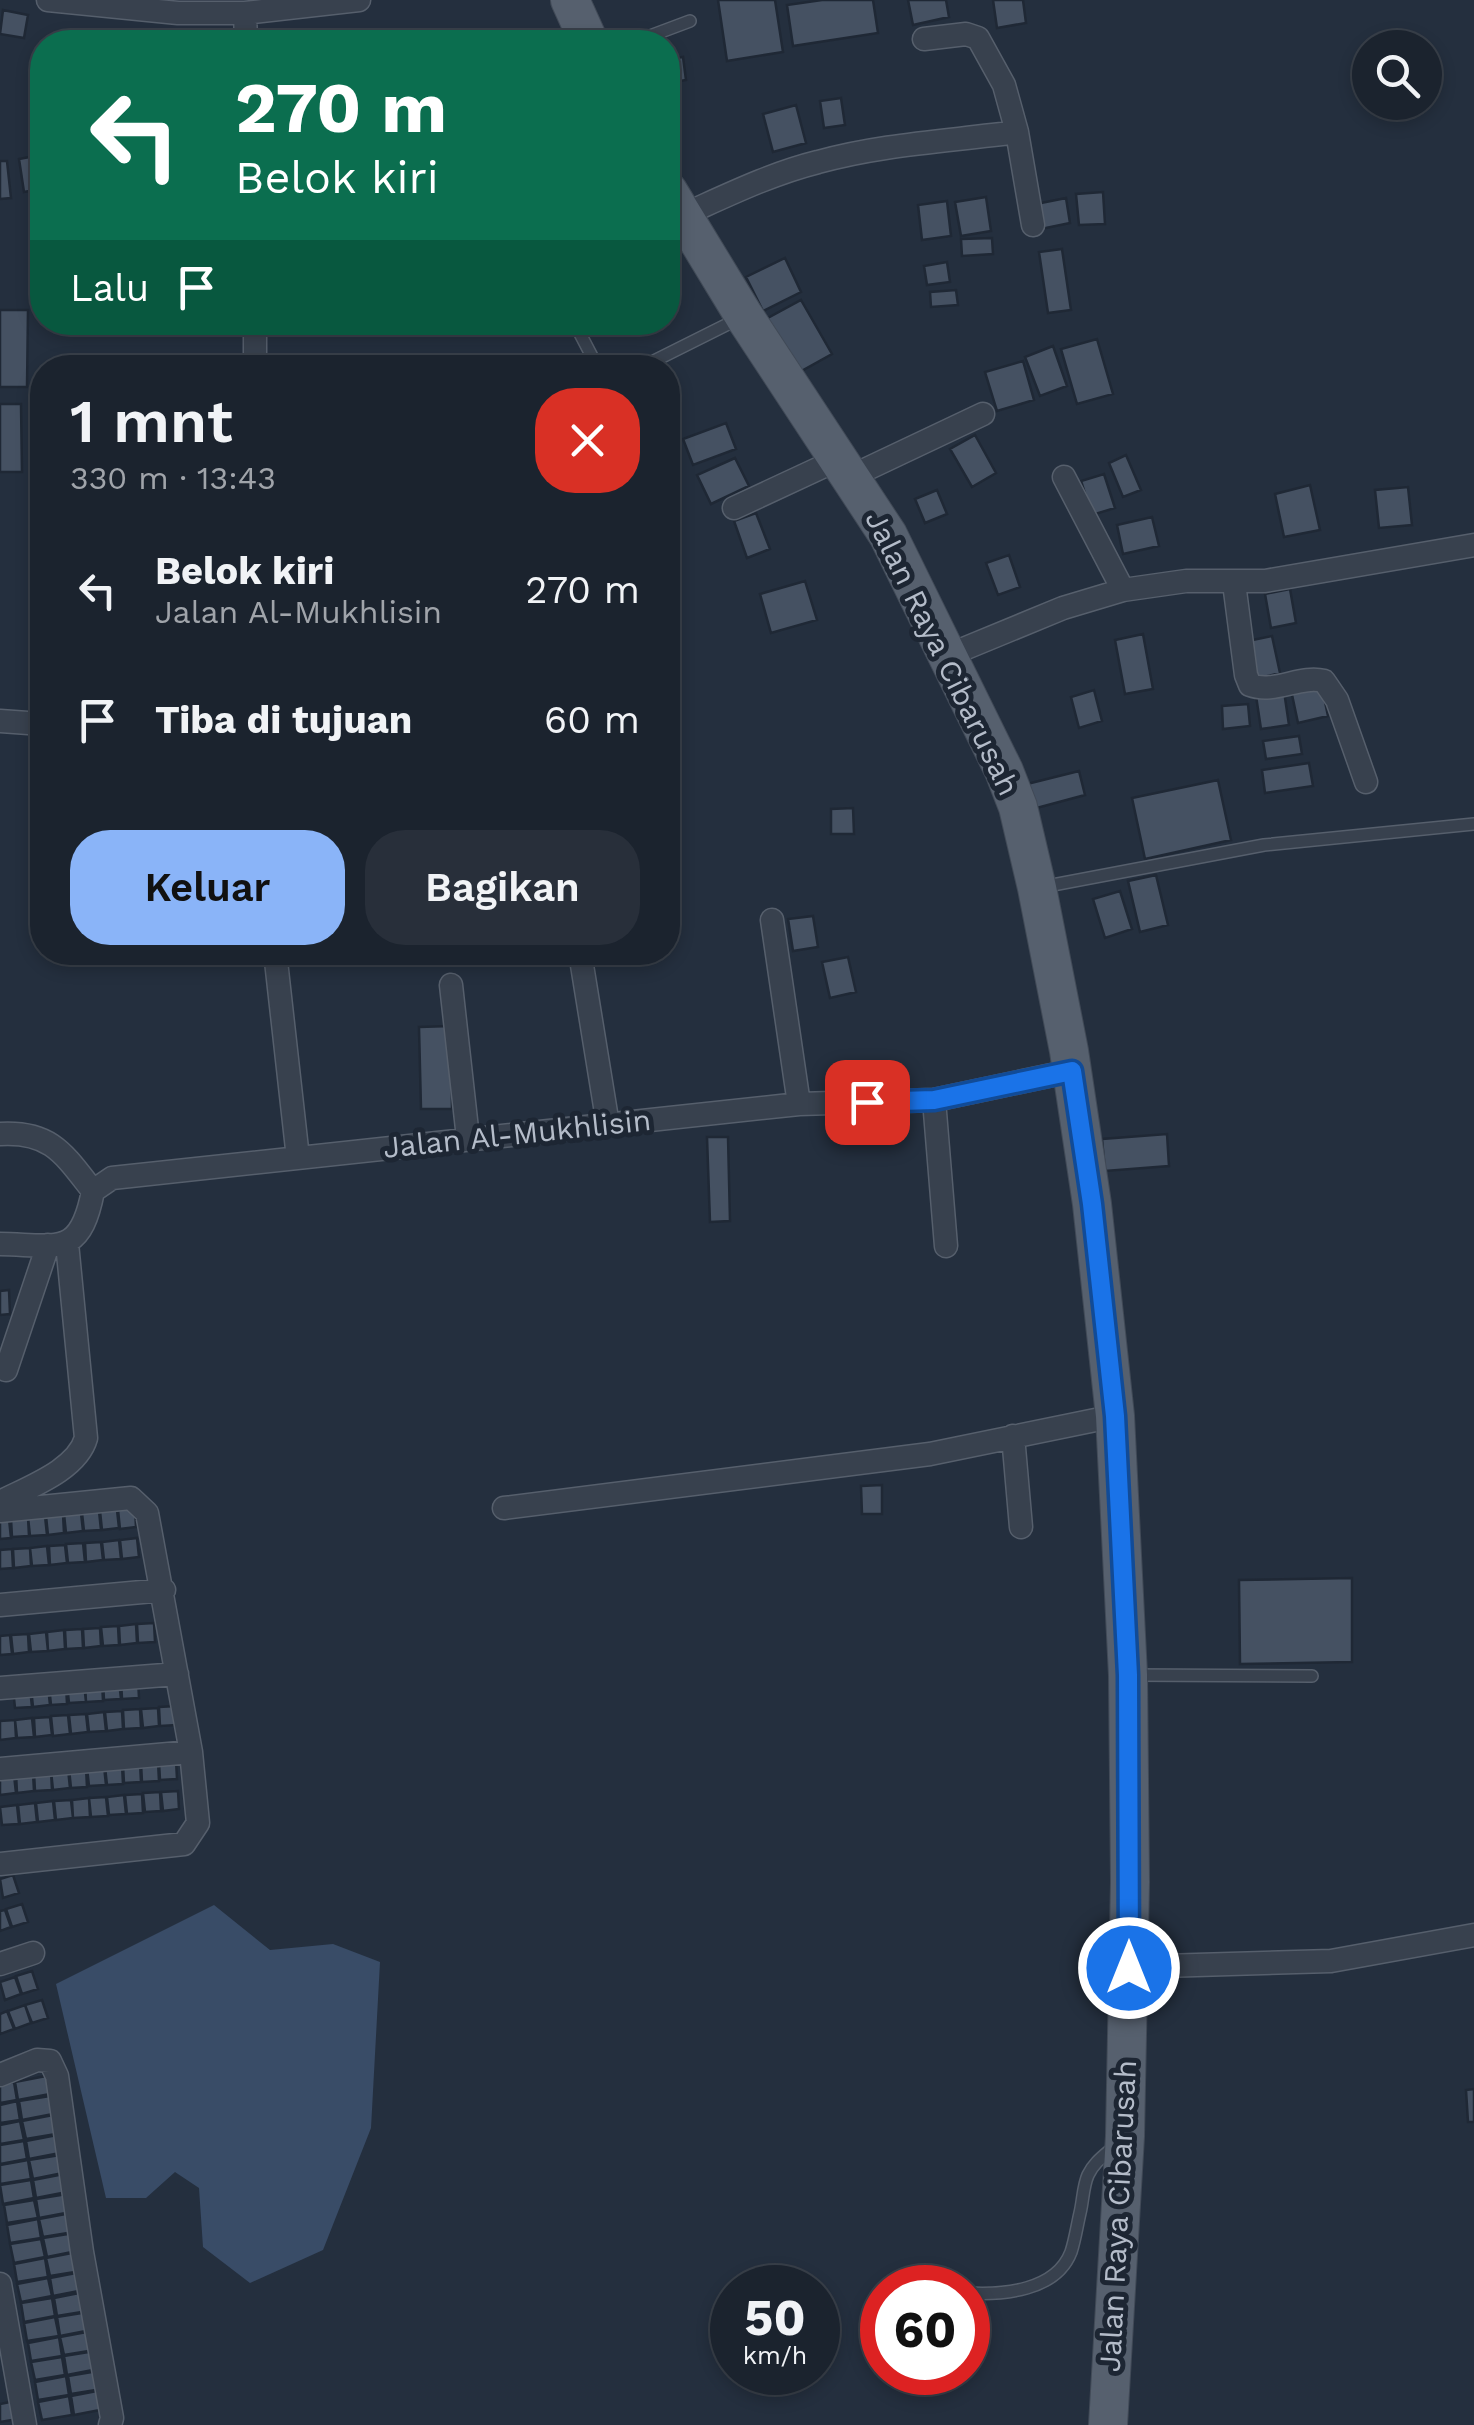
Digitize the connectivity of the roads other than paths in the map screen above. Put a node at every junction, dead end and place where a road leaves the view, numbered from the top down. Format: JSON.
{"nodes":[{"id":1,"x":48,"y":0,"type":"edge"},
{"id":2,"x":359,"y":0,"type":"edge"},
{"id":3,"x":570,"y":0,"type":"edge"},
{"id":4,"x":107,"y":4,"type":"edge"},
{"id":5,"x":245,"y":13,"type":"junction"},
{"id":6,"x":690,"y":21,"type":"dead end"},
{"id":7,"x":246,"y":30,"type":"edge"},
{"id":8,"x":584,"y":30,"type":"edge"},
{"id":9,"x":666,"y":30,"type":"edge"},
{"id":10,"x":924,"y":38,"type":"dead end"},
{"id":11,"x":1017,"y":132,"type":"junction"},
{"id":12,"x":680,"y":223,"type":"edge"},
{"id":13,"x":1033,"y":224,"type":"dead end"},
{"id":14,"x":680,"y":227,"type":"edge"},
{"id":15,"x":744,"y":316,"type":"junction"},
{"id":16,"x":666,"y":355,"type":"edge"},
{"id":17,"x":983,"y":414,"type":"dead end"},
{"id":18,"x":843,"y":469,"type":"junction"},
{"id":19,"x":1064,"y":477,"type":"dead end"},
{"id":20,"x":734,"y":508,"type":"dead end"},
{"id":21,"x":1474,"y":545,"type":"edge"},
{"id":22,"x":1234,"y":582,"type":"junction"},
{"id":23,"x":1124,"y":590,"type":"junction"},
{"id":24,"x":948,"y":655,"type":"junction"},
{"id":25,"x":0,"y":721,"type":"edge"},
{"id":26,"x":30,"y":723,"type":"edge"},
{"id":27,"x":1366,"y":782,"type":"dead end"},
{"id":28,"x":1474,"y":824,"type":"edge"},
{"id":29,"x":1038,"y":888,"type":"junction"},
{"id":30,"x":772,"y":920,"type":"dead end"},
{"id":31,"x":276,"y":965,"type":"edge"},
{"id":32,"x":582,"y":965,"type":"edge"},
{"id":33,"x":451,"y":985,"type":"dead end"},
{"id":34,"x":1072,"y":1071,"type":"junction"},
{"id":35,"x":934,"y":1100,"type":"junction"},
{"id":36,"x":800,"y":1104,"type":"junction"},
{"id":37,"x":608,"y":1124,"type":"junction"},
{"id":38,"x":0,"y":1134,"type":"edge"},
{"id":39,"x":468,"y":1138,"type":"junction"},
{"id":40,"x":298,"y":1158,"type":"junction"},
{"id":41,"x":93,"y":1191,"type":"junction"},
{"id":42,"x":0,"y":1244,"type":"edge"},
{"id":43,"x":58,"y":1244,"type":"junction"},
{"id":44,"x":946,"y":1246,"type":"dead end"},
{"id":45,"x":6,"y":1370,"type":"dead end"},
{"id":46,"x":1115,"y":1416,"type":"junction"},
{"id":47,"x":1013,"y":1436,"type":"junction"},
{"id":48,"x":0,"y":1502,"type":"edge"},
{"id":49,"x":504,"y":1508,"type":"dead end"},
{"id":50,"x":0,"y":1512,"type":"edge"},
{"id":51,"x":1020,"y":1526,"type":"dead end"},
{"id":52,"x":164,"y":1590,"type":"junction"},
{"id":53,"x":0,"y":1604,"type":"edge"},
{"id":54,"x":177,"y":1674,"type":"junction"},
{"id":55,"x":1128,"y":1675,"type":"junction"},
{"id":56,"x":1312,"y":1676,"type":"dead end"},
{"id":57,"x":0,"y":1688,"type":"edge"},
{"id":58,"x":191,"y":1752,"type":"junction"},
{"id":59,"x":0,"y":1769,"type":"edge"},
{"id":60,"x":0,"y":1868,"type":"edge"},
{"id":61,"x":1474,"y":1935,"type":"edge"},
{"id":62,"x":33,"y":1953,"type":"dead end"},
{"id":63,"x":0,"y":1964,"type":"edge"},
{"id":64,"x":1129,"y":1968,"type":"junction"},
{"id":65,"x":0,"y":2075,"type":"edge"},
{"id":66,"x":1126,"y":2136,"type":"junction"},
{"id":67,"x":0,"y":2284,"type":"edge"},
{"id":68,"x":990,"y":2294,"type":"edge"},
{"id":69,"x":25,"y":2425,"type":"edge"},
{"id":70,"x":110,"y":2425,"type":"edge"},
{"id":71,"x":1108,"y":2425,"type":"edge"}],
"edges":[{"from":1,"to":4,"type":"street"},
{"from":2,"to":5,"type":"street"},
{"from":3,"to":8,"type":"main road"},
{"from":4,"to":5,"type":"street"},
{"from":5,"to":7,"type":"street"},
{"from":6,"to":9,"type":"lane"},
{"from":10,"to":11,"type":"street"},
{"from":11,"to":12,"type":"street"},
{"from":11,"to":13,"type":"street"},
{"from":14,"to":15,"type":"main road","name":"Jalan Raya Cibarusah"},
{"from":15,"to":16,"type":"lane"},
{"from":15,"to":18,"type":"main road","name":"Jalan Raya Cibarusah"},
{"from":17,"to":18,"type":"street"},
{"from":18,"to":20,"type":"street"},
{"from":18,"to":24,"type":"main road","name":"Jalan Raya Cibarusah"},
{"from":19,"to":23,"type":"street"},
{"from":21,"to":22,"type":"street"},
{"from":22,"to":23,"type":"street"},
{"from":22,"to":27,"type":"street"},
{"from":23,"to":24,"type":"street"},
{"from":24,"to":29,"type":"main road","name":"Jalan Raya Cibarusah"},
{"from":25,"to":26,"type":"street"},
{"from":28,"to":29,"type":"lane"},
{"from":29,"to":34,"type":"main road","name":"Jalan Raya Cibarusah"},
{"from":30,"to":36,"type":"street"},
{"from":31,"to":40,"type":"street"},
{"from":32,"to":37,"type":"street"},
{"from":33,"to":39,"type":"street"},
{"from":34,"to":35,"type":"street","name":"Jalan Al-Mukhlisin"},
{"from":34,"to":46,"type":"main road","name":"Jalan Raya Cibarusah"},
{"from":35,"to":36,"type":"street","name":"Jalan Al-Mukhlisin"},
{"from":35,"to":44,"type":"street"},
{"from":36,"to":37,"type":"street","name":"Jalan Al-Mukhlisin"},
{"from":37,"to":39,"type":"street","name":"Jalan Al-Mukhlisin"},
{"from":38,"to":41,"type":"street"},
{"from":39,"to":40,"type":"street","name":"Jalan Al-Mukhlisin"},
{"from":40,"to":41,"type":"street","name":"Jalan Al-Mukhlisin"},
{"from":41,"to":43,"type":"street"},
{"from":42,"to":43,"type":"street"},
{"from":43,"to":45,"type":"street"},
{"from":43,"to":48,"type":"street"},
{"from":46,"to":47,"type":"street"},
{"from":46,"to":55,"type":"main road","name":"Jalan Raya Cibarusah"},
{"from":47,"to":49,"type":"street"},
{"from":47,"to":51,"type":"street"},
{"from":50,"to":52,"type":"street"},
{"from":52,"to":53,"type":"street"},
{"from":52,"to":54,"type":"street"},
{"from":54,"to":57,"type":"street"},
{"from":54,"to":58,"type":"street"},
{"from":55,"to":56,"type":"lane"},
{"from":55,"to":64,"type":"main road","name":"Jalan Raya Cibarusah"},
{"from":58,"to":59,"type":"street"},
{"from":58,"to":60,"type":"street"},
{"from":61,"to":64,"type":"street"},
{"from":62,"to":63,"type":"street"},
{"from":64,"to":66,"type":"main road","name":"Jalan Raya Cibarusah"},
{"from":65,"to":70,"type":"street"},
{"from":66,"to":68,"type":"lane"},
{"from":66,"to":71,"type":"main road","name":"Jalan Raya Cibarusah"},
{"from":67,"to":69,"type":"street"}]}
